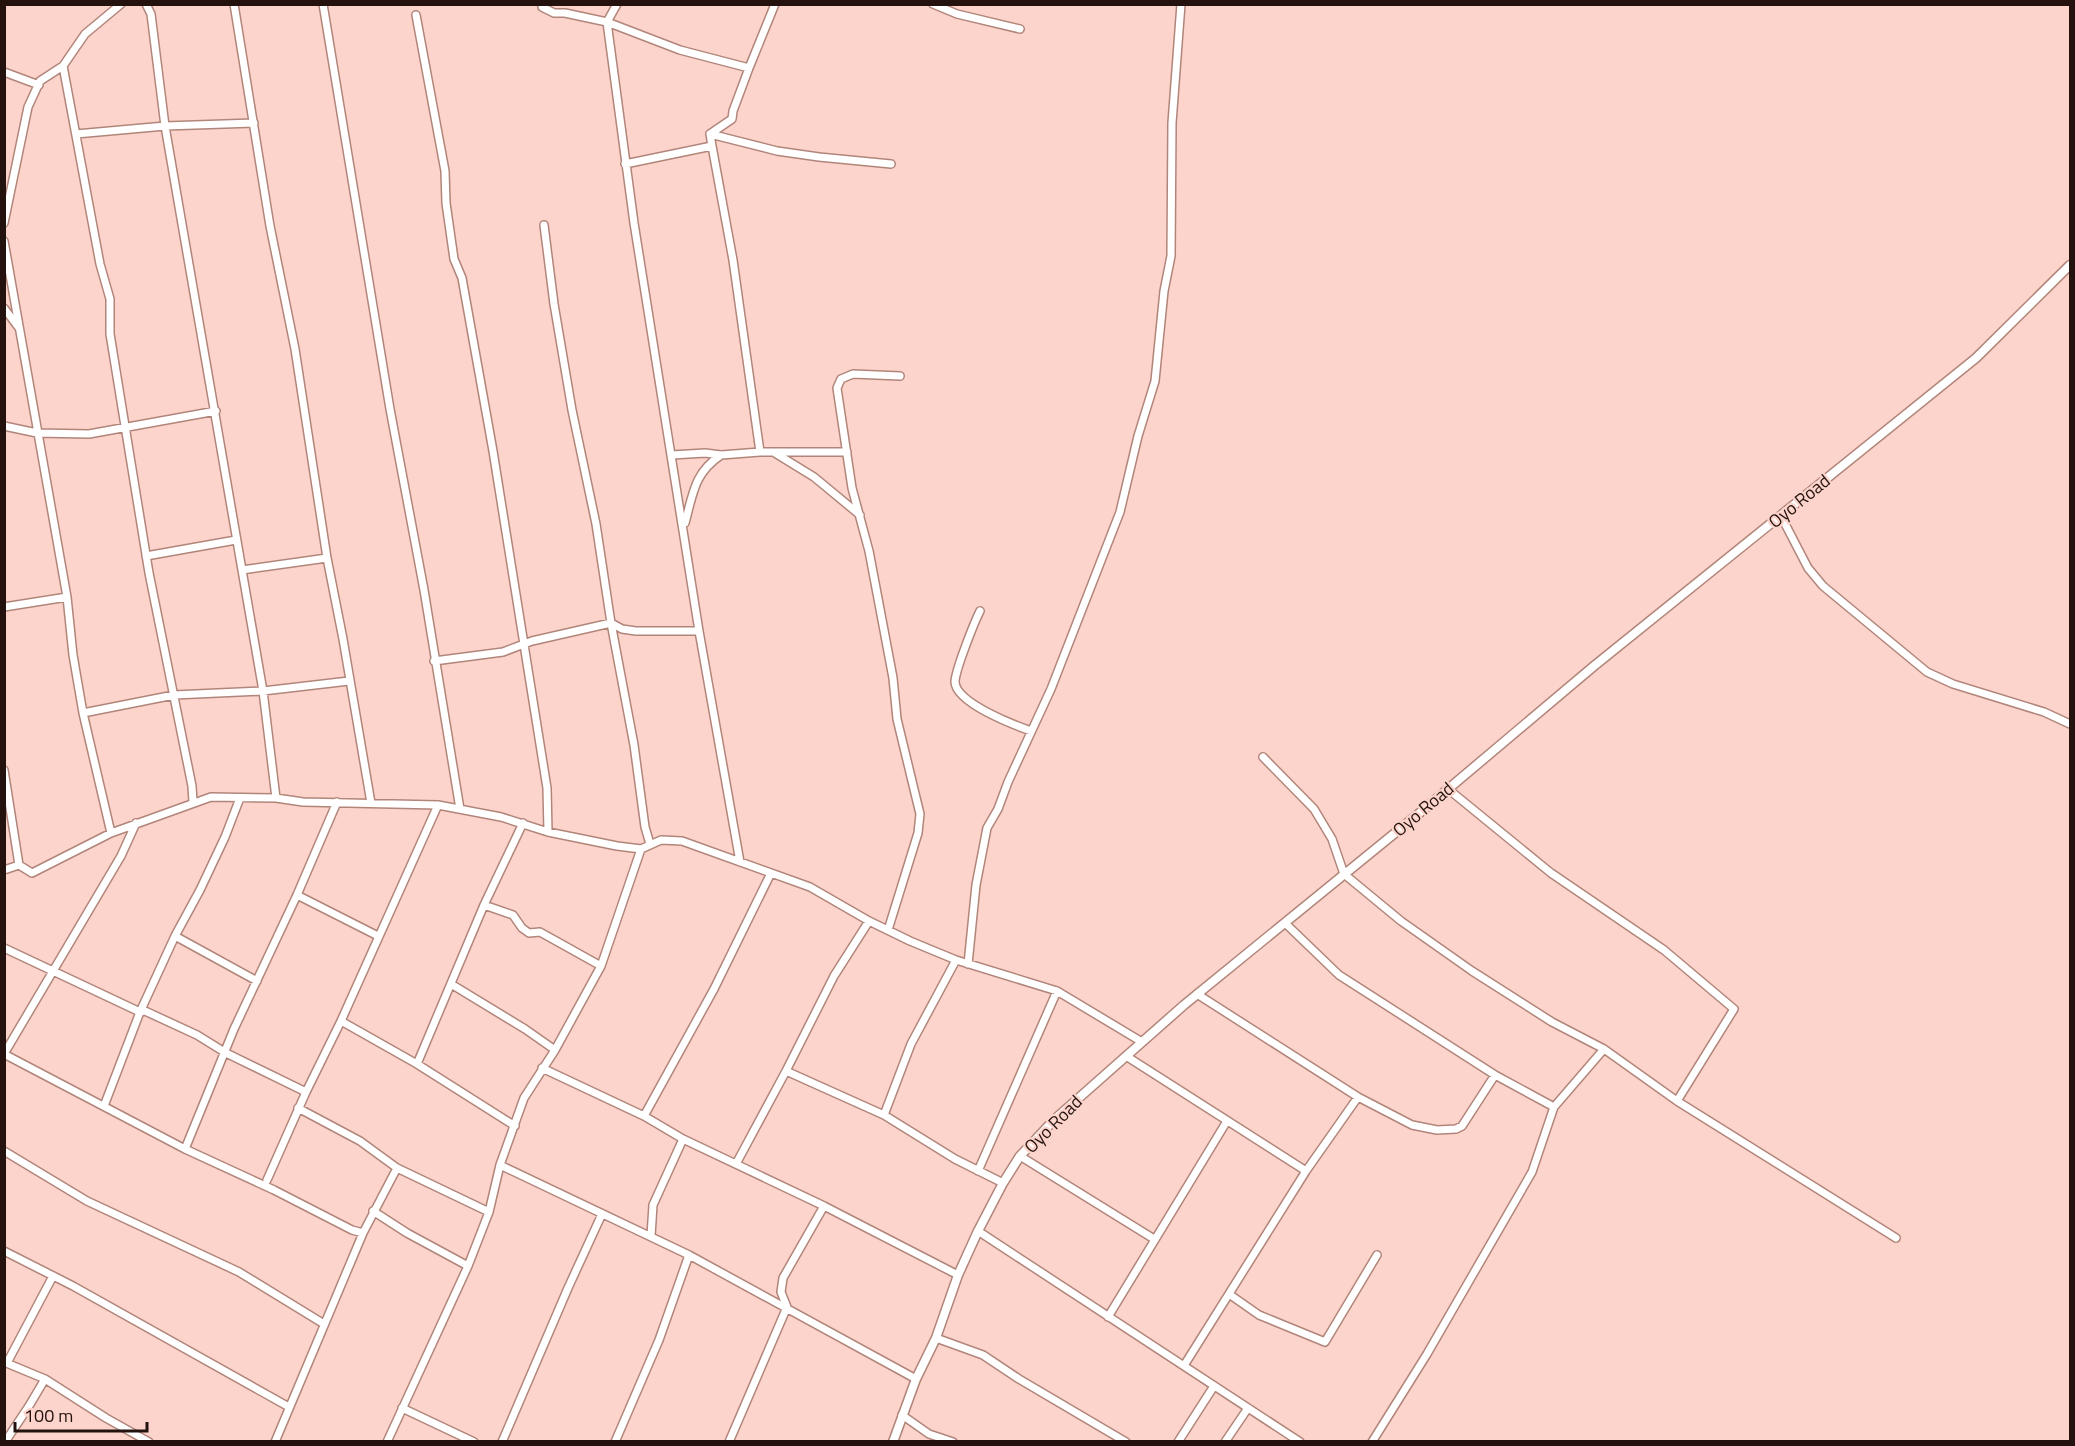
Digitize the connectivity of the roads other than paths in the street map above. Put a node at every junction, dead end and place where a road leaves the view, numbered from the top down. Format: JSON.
{"nodes":[{"id":1,"x":121,"y":4,"type":"edge"},
{"id":2,"x":146,"y":4,"type":"edge"},
{"id":3,"x":234,"y":4,"type":"edge"},
{"id":4,"x":323,"y":4,"type":"edge"},
{"id":5,"x":542,"y":4,"type":"edge"},
{"id":6,"x":617,"y":4,"type":"edge"},
{"id":7,"x":775,"y":4,"type":"edge"},
{"id":8,"x":933,"y":4,"type":"edge"},
{"id":9,"x":957,"y":4,"type":"edge"},
{"id":10,"x":1181,"y":4,"type":"edge"},
{"id":11,"x":110,"y":9,"type":"edge"},
{"id":12,"x":957,"y":14,"type":"junction"},
{"id":13,"x":416,"y":15,"type":"dead end"},
{"id":14,"x":607,"y":22,"type":"junction"},
{"id":15,"x":1020,"y":29,"type":"dead end"},
{"id":16,"x":63,"y":66,"type":"junction"},
{"id":17,"x":749,"y":68,"type":"junction"},
{"id":18,"x":4,"y":72,"type":"edge"},
{"id":19,"x":39,"y":85,"type":"junction"},
{"id":20,"x":254,"y":123,"type":"junction"},
{"id":21,"x":165,"y":126,"type":"junction"},
{"id":22,"x":76,"y":134,"type":"junction"},
{"id":23,"x":710,"y":134,"type":"junction"},
{"id":24,"x":712,"y":146,"type":"junction"},
{"id":25,"x":625,"y":164,"type":"junction"},
{"id":26,"x":891,"y":164,"type":"dead end"},
{"id":27,"x":4,"y":223,"type":"edge"},
{"id":28,"x":544,"y":225,"type":"dead end"},
{"id":29,"x":4,"y":241,"type":"edge"},
{"id":30,"x":2070,"y":265,"type":"edge"},
{"id":31,"x":4,"y":308,"type":"edge"},
{"id":32,"x":21,"y":331,"type":"junction"},
{"id":33,"x":900,"y":376,"type":"dead end"},
{"id":34,"x":216,"y":411,"type":"junction"},
{"id":35,"x":4,"y":426,"type":"edge"},
{"id":36,"x":126,"y":428,"type":"junction"},
{"id":37,"x":37,"y":433,"type":"junction"},
{"id":38,"x":760,"y":452,"type":"junction"},
{"id":39,"x":847,"y":452,"type":"junction"},
{"id":40,"x":775,"y":453,"type":"junction"},
{"id":41,"x":672,"y":455,"type":"junction"},
{"id":42,"x":721,"y":455,"type":"junction"},
{"id":43,"x":861,"y":516,"type":"junction"},
{"id":44,"x":1780,"y":516,"type":"junction"},
{"id":45,"x":684,"y":526,"type":"junction"},
{"id":46,"x":236,"y":540,"type":"junction"},
{"id":47,"x":146,"y":556,"type":"junction"},
{"id":48,"x":327,"y":558,"type":"junction"},
{"id":49,"x":242,"y":570,"type":"junction"},
{"id":50,"x":67,"y":597,"type":"junction"},
{"id":51,"x":4,"y":607,"type":"edge"},
{"id":52,"x":980,"y":611,"type":"dead end"},
{"id":53,"x":611,"y":623,"type":"junction"},
{"id":54,"x":699,"y":631,"type":"junction"},
{"id":55,"x":523,"y":646,"type":"junction"},
{"id":56,"x":434,"y":661,"type":"junction"},
{"id":57,"x":349,"y":681,"type":"junction"},
{"id":58,"x":263,"y":691,"type":"junction"},
{"id":59,"x":174,"y":696,"type":"junction"},
{"id":60,"x":83,"y":713,"type":"junction"},
{"id":61,"x":2070,"y":724,"type":"edge"},
{"id":62,"x":1031,"y":731,"type":"junction"},
{"id":63,"x":1263,"y":757,"type":"dead end"},
{"id":64,"x":4,"y":770,"type":"edge"},
{"id":65,"x":6,"y":784,"type":"edge"},
{"id":66,"x":1448,"y":789,"type":"junction"},
{"id":67,"x":240,"y":798,"type":"junction"},
{"id":68,"x":276,"y":798,"type":"junction"},
{"id":69,"x":193,"y":802,"type":"junction"},
{"id":70,"x":337,"y":802,"type":"junction"},
{"id":71,"x":371,"y":803,"type":"junction"},
{"id":72,"x":438,"y":805,"type":"junction"},
{"id":73,"x":460,"y":809,"type":"junction"},
{"id":74,"x":136,"y":822,"type":"junction"},
{"id":75,"x":523,"y":823,"type":"junction"},
{"id":76,"x":548,"y":832,"type":"junction"},
{"id":77,"x":111,"y":833,"type":"junction"},
{"id":78,"x":650,"y":844,"type":"junction"},
{"id":79,"x":641,"y":849,"type":"junction"},
{"id":80,"x":740,"y":862,"type":"junction"},
{"id":81,"x":19,"y":865,"type":"junction"},
{"id":82,"x":4,"y":870,"type":"edge"},
{"id":83,"x":771,"y":873,"type":"junction"},
{"id":84,"x":1344,"y":874,"type":"junction"},
{"id":85,"x":297,"y":895,"type":"junction"},
{"id":86,"x":484,"y":905,"type":"junction"},
{"id":87,"x":869,"y":921,"type":"junction"},
{"id":88,"x":1285,"y":923,"type":"junction"},
{"id":89,"x":888,"y":930,"type":"junction"},
{"id":90,"x":175,"y":936,"type":"junction"},
{"id":91,"x":378,"y":936,"type":"junction"},
{"id":92,"x":4,"y":948,"type":"edge"},
{"id":93,"x":956,"y":960,"type":"junction"},
{"id":94,"x":968,"y":964,"type":"junction"},
{"id":95,"x":601,"y":966,"type":"junction"},
{"id":96,"x":53,"y":972,"type":"junction"},
{"id":97,"x":257,"y":981,"type":"junction"},
{"id":98,"x":451,"y":984,"type":"junction"},
{"id":99,"x":1057,"y":991,"type":"junction"},
{"id":100,"x":1197,"y":994,"type":"junction"},
{"id":101,"x":140,"y":1012,"type":"junction"},
{"id":102,"x":341,"y":1021,"type":"junction"},
{"id":103,"x":1142,"y":1042,"type":"junction"},
{"id":104,"x":1604,"y":1049,"type":"junction"},
{"id":105,"x":555,"y":1050,"type":"junction"},
{"id":106,"x":226,"y":1053,"type":"junction"},
{"id":107,"x":5,"y":1054,"type":"edge"},
{"id":108,"x":1126,"y":1056,"type":"junction"},
{"id":109,"x":417,"y":1064,"type":"junction"},
{"id":110,"x":542,"y":1068,"type":"junction"},
{"id":111,"x":786,"y":1071,"type":"junction"},
{"id":112,"x":1495,"y":1075,"type":"junction"},
{"id":113,"x":306,"y":1092,"type":"junction"},
{"id":114,"x":1358,"y":1097,"type":"junction"},
{"id":115,"x":1677,"y":1101,"type":"junction"},
{"id":116,"x":104,"y":1106,"type":"junction"},
{"id":117,"x":1554,"y":1107,"type":"junction"},
{"id":118,"x":298,"y":1108,"type":"junction"},
{"id":119,"x":884,"y":1115,"type":"junction"},
{"id":120,"x":644,"y":1116,"type":"junction"},
{"id":121,"x":1227,"y":1121,"type":"junction"},
{"id":122,"x":514,"y":1126,"type":"junction"},
{"id":123,"x":683,"y":1139,"type":"junction"},
{"id":124,"x":185,"y":1149,"type":"junction"},
{"id":125,"x":4,"y":1151,"type":"edge"},
{"id":126,"x":1020,"y":1156,"type":"junction"},
{"id":127,"x":736,"y":1164,"type":"junction"},
{"id":128,"x":500,"y":1165,"type":"junction"},
{"id":129,"x":397,"y":1167,"type":"junction"},
{"id":130,"x":978,"y":1170,"type":"junction"},
{"id":131,"x":1306,"y":1171,"type":"junction"},
{"id":132,"x":267,"y":1180,"type":"junction"},
{"id":133,"x":257,"y":1183,"type":"junction"},
{"id":134,"x":1003,"y":1183,"type":"junction"},
{"id":135,"x":274,"y":1190,"type":"junction"},
{"id":136,"x":824,"y":1206,"type":"junction"},
{"id":137,"x":374,"y":1211,"type":"junction"},
{"id":138,"x":489,"y":1212,"type":"junction"},
{"id":139,"x":602,"y":1214,"type":"junction"},
{"id":140,"x":978,"y":1232,"type":"junction"},
{"id":141,"x":363,"y":1233,"type":"junction"},
{"id":142,"x":651,"y":1236,"type":"junction"},
{"id":143,"x":1154,"y":1239,"type":"junction"},
{"id":144,"x":1896,"y":1239,"type":"dead end"},
{"id":145,"x":4,"y":1251,"type":"edge"},
{"id":146,"x":689,"y":1255,"type":"junction"},
{"id":147,"x":1377,"y":1255,"type":"dead end"},
{"id":148,"x":468,"y":1266,"type":"junction"},
{"id":149,"x":958,"y":1275,"type":"junction"},
{"id":150,"x":53,"y":1276,"type":"junction"},
{"id":151,"x":1229,"y":1294,"type":"junction"},
{"id":152,"x":787,"y":1307,"type":"junction"},
{"id":153,"x":1108,"y":1317,"type":"junction"},
{"id":154,"x":324,"y":1324,"type":"junction"},
{"id":155,"x":936,"y":1338,"type":"junction"},
{"id":156,"x":6,"y":1362,"type":"edge"},
{"id":157,"x":1185,"y":1366,"type":"junction"},
{"id":158,"x":45,"y":1379,"type":"junction"},
{"id":159,"x":916,"y":1379,"type":"junction"},
{"id":160,"x":1214,"y":1386,"type":"junction"},
{"id":161,"x":289,"y":1407,"type":"junction"},
{"id":162,"x":402,"y":1408,"type":"junction"},
{"id":163,"x":1248,"y":1408,"type":"junction"},
{"id":164,"x":902,"y":1415,"type":"junction"},
{"id":165,"x":1116,"y":1439,"type":"edge"},
{"id":166,"x":148,"y":1441,"type":"edge"},
{"id":167,"x":5,"y":1442,"type":"edge"},
{"id":168,"x":275,"y":1442,"type":"edge"},
{"id":169,"x":387,"y":1442,"type":"edge"},
{"id":170,"x":474,"y":1442,"type":"edge"},
{"id":171,"x":502,"y":1442,"type":"edge"},
{"id":172,"x":615,"y":1442,"type":"edge"},
{"id":173,"x":729,"y":1442,"type":"edge"},
{"id":174,"x":893,"y":1442,"type":"edge"},
{"id":175,"x":954,"y":1442,"type":"edge"},
{"id":176,"x":1126,"y":1442,"type":"edge"},
{"id":177,"x":1178,"y":1442,"type":"edge"},
{"id":178,"x":1226,"y":1442,"type":"edge"},
{"id":179,"x":1300,"y":1442,"type":"edge"},
{"id":180,"x":1372,"y":1442,"type":"edge"}],
"edges":[{"from":1,"to":11,"type":"street"},
{"from":2,"to":21,"type":"street"},
{"from":3,"to":20,"type":"street"},
{"from":4,"to":56,"type":"street"},
{"from":5,"to":14,"type":"street"},
{"from":6,"to":14,"type":"street"},
{"from":7,"to":17,"type":"street"},
{"from":8,"to":12,"type":"street"},
{"from":9,"to":12,"type":"street"},
{"from":10,"to":62,"type":"street"},
{"from":11,"to":16,"type":"street"},
{"from":12,"to":15,"type":"street"},
{"from":13,"to":55,"type":"street"},
{"from":14,"to":17,"type":"street"},
{"from":14,"to":25,"type":"street"},
{"from":16,"to":19,"type":"street"},
{"from":16,"to":22,"type":"street"},
{"from":17,"to":23,"type":"street"},
{"from":18,"to":19,"type":"street"},
{"from":19,"to":27,"type":"street"},
{"from":20,"to":21,"type":"street"},
{"from":20,"to":48,"type":"street"},
{"from":21,"to":22,"type":"street"},
{"from":21,"to":34,"type":"street"},
{"from":22,"to":36,"type":"street"},
{"from":23,"to":24,"type":"street"},
{"from":23,"to":26,"type":"street"},
{"from":24,"to":25,"type":"street"},
{"from":24,"to":38,"type":"street"},
{"from":25,"to":41,"type":"street"},
{"from":28,"to":53,"type":"street"},
{"from":29,"to":32,"type":"street"},
{"from":30,"to":44,"type":"street","name":"Oyo Road"},
{"from":31,"to":32,"type":"street"},
{"from":32,"to":37,"type":"street"},
{"from":33,"to":39,"type":"street"},
{"from":34,"to":36,"type":"street"},
{"from":34,"to":46,"type":"street"},
{"from":35,"to":37,"type":"street"},
{"from":36,"to":37,"type":"street"},
{"from":36,"to":47,"type":"street"},
{"from":37,"to":50,"type":"street"},
{"from":38,"to":40,"type":"street"},
{"from":38,"to":42,"type":"street"},
{"from":39,"to":40,"type":"street"},
{"from":39,"to":43,"type":"street"},
{"from":40,"to":43,"type":"street"},
{"from":41,"to":42,"type":"street"},
{"from":41,"to":45,"type":"street"},
{"from":42,"to":45,"type":"street"},
{"from":43,"to":89,"type":"street"},
{"from":44,"to":61,"type":"street"},
{"from":44,"to":66,"type":"street","name":"Oyo Road"},
{"from":45,"to":54,"type":"street"},
{"from":46,"to":47,"type":"street"},
{"from":46,"to":49,"type":"street"},
{"from":47,"to":59,"type":"street"},
{"from":48,"to":49,"type":"street"},
{"from":48,"to":57,"type":"street"},
{"from":49,"to":58,"type":"street"},
{"from":50,"to":51,"type":"street"},
{"from":50,"to":60,"type":"street"},
{"from":52,"to":62,"type":"street"},
{"from":53,"to":54,"type":"street"},
{"from":53,"to":55,"type":"street"},
{"from":53,"to":78,"type":"street"},
{"from":54,"to":80,"type":"street"},
{"from":55,"to":56,"type":"street"},
{"from":55,"to":76,"type":"street"},
{"from":56,"to":73,"type":"street"},
{"from":57,"to":58,"type":"street"},
{"from":57,"to":71,"type":"street"},
{"from":58,"to":59,"type":"street"},
{"from":58,"to":68,"type":"street"},
{"from":59,"to":60,"type":"street"},
{"from":59,"to":69,"type":"street"},
{"from":60,"to":77,"type":"street"},
{"from":62,"to":94,"type":"street"},
{"from":63,"to":84,"type":"street"},
{"from":64,"to":65,"type":"street"},
{"from":65,"to":81,"type":"street"},
{"from":66,"to":84,"type":"street","name":"Oyo Road"},
{"from":66,"to":115,"type":"street"},
{"from":67,"to":68,"type":"street"},
{"from":67,"to":69,"type":"street"},
{"from":67,"to":90,"type":"street"},
{"from":68,"to":70,"type":"street"},
{"from":69,"to":74,"type":"street"},
{"from":70,"to":71,"type":"street"},
{"from":70,"to":85,"type":"street"},
{"from":71,"to":72,"type":"street"},
{"from":72,"to":73,"type":"street"},
{"from":72,"to":91,"type":"street"},
{"from":73,"to":75,"type":"street"},
{"from":74,"to":77,"type":"street"},
{"from":74,"to":96,"type":"street"},
{"from":75,"to":76,"type":"street"},
{"from":75,"to":86,"type":"street"},
{"from":76,"to":79,"type":"street"},
{"from":77,"to":81,"type":"street"},
{"from":78,"to":79,"type":"street"},
{"from":78,"to":80,"type":"street"},
{"from":79,"to":95,"type":"street"},
{"from":80,"to":83,"type":"street"},
{"from":81,"to":82,"type":"street"},
{"from":83,"to":87,"type":"street"},
{"from":83,"to":120,"type":"street"},
{"from":84,"to":88,"type":"street","name":"Oyo Road"},
{"from":84,"to":104,"type":"street"},
{"from":85,"to":91,"type":"street"},
{"from":85,"to":97,"type":"street"},
{"from":86,"to":95,"type":"street"},
{"from":86,"to":98,"type":"street"},
{"from":87,"to":89,"type":"street"},
{"from":87,"to":111,"type":"street"},
{"from":88,"to":100,"type":"street","name":"Oyo Road"},
{"from":88,"to":112,"type":"street"},
{"from":89,"to":93,"type":"street"},
{"from":90,"to":97,"type":"street"},
{"from":90,"to":101,"type":"street"},
{"from":91,"to":102,"type":"street"},
{"from":92,"to":96,"type":"street"},
{"from":93,"to":94,"type":"street"},
{"from":93,"to":119,"type":"street"},
{"from":94,"to":99,"type":"street"},
{"from":95,"to":105,"type":"street"},
{"from":96,"to":101,"type":"street"},
{"from":96,"to":107,"type":"street"},
{"from":97,"to":106,"type":"street"},
{"from":98,"to":105,"type":"street"},
{"from":98,"to":109,"type":"street"},
{"from":99,"to":103,"type":"street"},
{"from":99,"to":130,"type":"street"},
{"from":100,"to":103,"type":"street","name":"Oyo Road"},
{"from":100,"to":114,"type":"street"},
{"from":101,"to":106,"type":"street"},
{"from":101,"to":116,"type":"street"},
{"from":102,"to":109,"type":"street"},
{"from":102,"to":113,"type":"street"},
{"from":103,"to":108,"type":"street","name":"Oyo Road"},
{"from":104,"to":115,"type":"street"},
{"from":104,"to":117,"type":"street"},
{"from":105,"to":110,"type":"street"},
{"from":106,"to":113,"type":"street"},
{"from":106,"to":124,"type":"street"},
{"from":107,"to":116,"type":"street"},
{"from":108,"to":121,"type":"street"},
{"from":108,"to":126,"type":"street","name":"Oyo Road"},
{"from":109,"to":122,"type":"street"},
{"from":110,"to":120,"type":"street"},
{"from":110,"to":122,"type":"street"},
{"from":111,"to":119,"type":"street"},
{"from":111,"to":127,"type":"street"},
{"from":112,"to":114,"type":"street"},
{"from":112,"to":117,"type":"street"},
{"from":113,"to":118,"type":"street"},
{"from":114,"to":131,"type":"street"},
{"from":115,"to":144,"type":"street"},
{"from":116,"to":124,"type":"street"},
{"from":117,"to":180,"type":"street"},
{"from":118,"to":129,"type":"street"},
{"from":118,"to":132,"type":"street"},
{"from":119,"to":130,"type":"street"},
{"from":120,"to":123,"type":"street"},
{"from":121,"to":131,"type":"street"},
{"from":121,"to":143,"type":"street"},
{"from":122,"to":128,"type":"street"},
{"from":123,"to":127,"type":"street"},
{"from":123,"to":142,"type":"street"},
{"from":124,"to":133,"type":"street"},
{"from":125,"to":154,"type":"street"},
{"from":126,"to":134,"type":"street","name":"Oyo Road"},
{"from":126,"to":143,"type":"street"},
{"from":127,"to":136,"type":"street"},
{"from":128,"to":138,"type":"street"},
{"from":128,"to":139,"type":"street"},
{"from":129,"to":137,"type":"street"},
{"from":129,"to":138,"type":"street"},
{"from":130,"to":134,"type":"street"},
{"from":131,"to":151,"type":"street"},
{"from":132,"to":133,"type":"street"},
{"from":132,"to":135,"type":"street"},
{"from":133,"to":135,"type":"street"},
{"from":134,"to":140,"type":"street","name":"Oyo Road"},
{"from":135,"to":141,"type":"street"},
{"from":136,"to":149,"type":"street"},
{"from":136,"to":152,"type":"street"},
{"from":137,"to":141,"type":"street"},
{"from":137,"to":148,"type":"street"},
{"from":138,"to":148,"type":"street"},
{"from":139,"to":142,"type":"street"},
{"from":139,"to":171,"type":"street"},
{"from":140,"to":149,"type":"street","name":"Oyo Road"},
{"from":140,"to":153,"type":"street"},
{"from":141,"to":154,"type":"street"},
{"from":142,"to":146,"type":"street"},
{"from":143,"to":153,"type":"street"},
{"from":145,"to":150,"type":"street"},
{"from":146,"to":152,"type":"street"},
{"from":146,"to":172,"type":"street"},
{"from":147,"to":151,"type":"street"},
{"from":148,"to":162,"type":"street"},
{"from":149,"to":155,"type":"street","name":"Oyo Road"},
{"from":150,"to":156,"type":"street"},
{"from":150,"to":161,"type":"street"},
{"from":151,"to":157,"type":"street"},
{"from":152,"to":159,"type":"street"},
{"from":152,"to":173,"type":"street"},
{"from":153,"to":157,"type":"street"},
{"from":154,"to":161,"type":"street"},
{"from":155,"to":159,"type":"street","name":"Oyo Road"},
{"from":155,"to":165,"type":"street"},
{"from":156,"to":158,"type":"street"},
{"from":157,"to":160,"type":"street"},
{"from":158,"to":166,"type":"street"},
{"from":158,"to":167,"type":"street"},
{"from":159,"to":164,"type":"street","name":"Oyo Road"},
{"from":160,"to":163,"type":"street"},
{"from":160,"to":177,"type":"street"},
{"from":161,"to":168,"type":"street"},
{"from":162,"to":169,"type":"street"},
{"from":162,"to":170,"type":"street"},
{"from":163,"to":178,"type":"street"},
{"from":163,"to":179,"type":"street"},
{"from":164,"to":174,"type":"street","name":"Oyo Road"},
{"from":164,"to":175,"type":"street"},
{"from":165,"to":176,"type":"street"}]}
